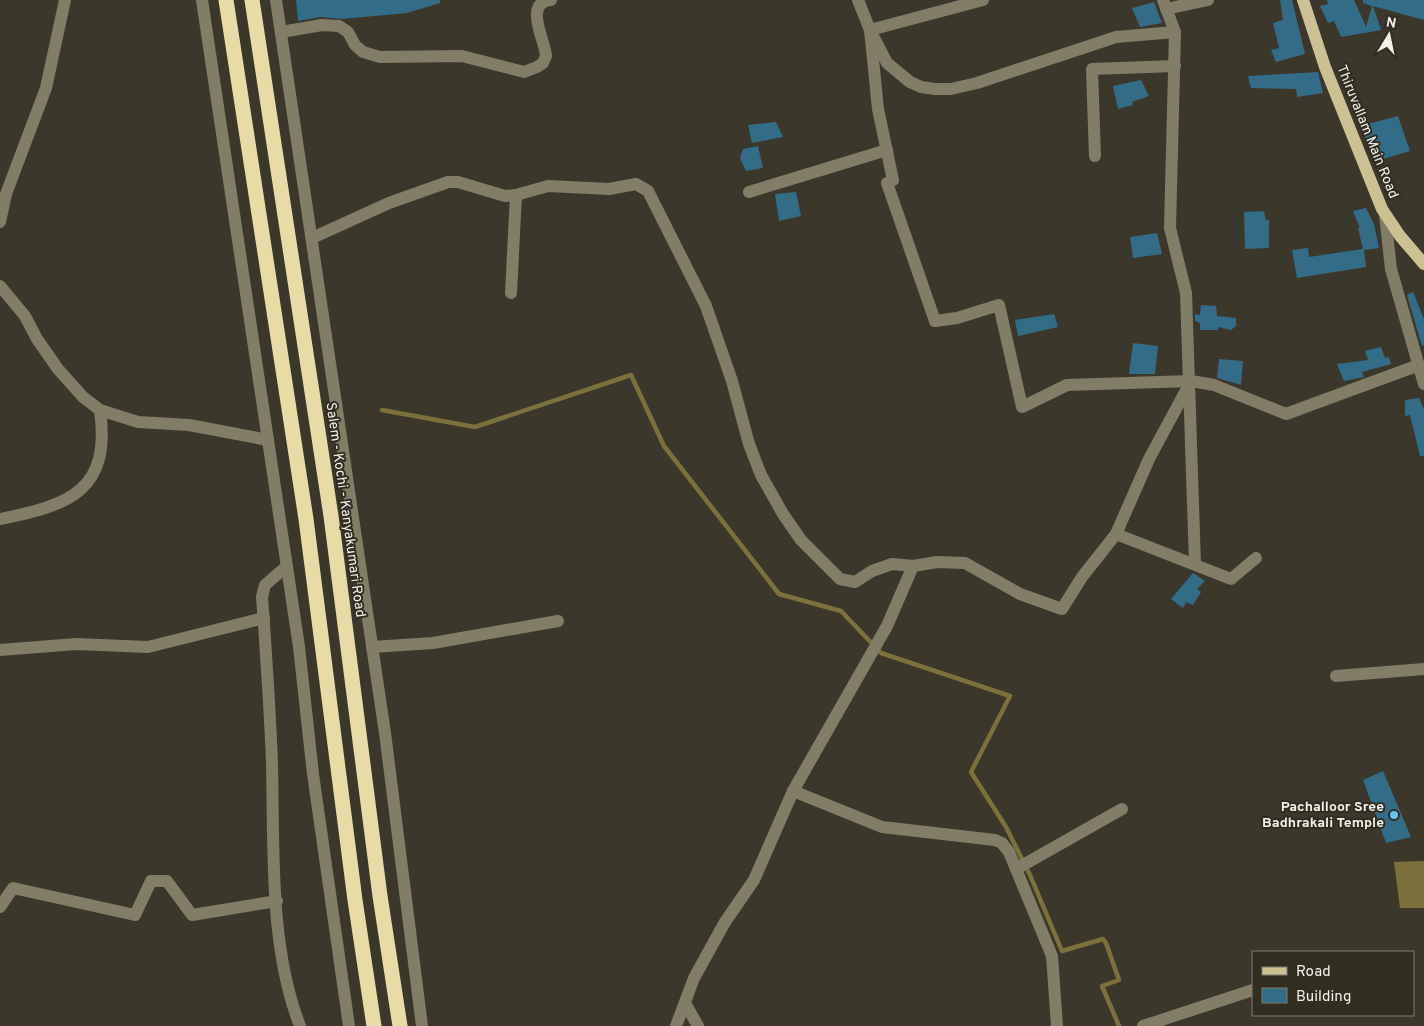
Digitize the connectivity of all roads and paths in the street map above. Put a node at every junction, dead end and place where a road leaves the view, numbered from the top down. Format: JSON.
{"nodes":[{"id":1,"x":65,"y":0,"type":"edge"},
{"id":2,"x":202,"y":0,"type":"edge"},
{"id":3,"x":226,"y":0,"type":"edge"},
{"id":4,"x":252,"y":0,"type":"edge"},
{"id":5,"x":276,"y":0,"type":"edge"},
{"id":6,"x":551,"y":0,"type":"edge"},
{"id":7,"x":858,"y":0,"type":"edge"},
{"id":8,"x":982,"y":0,"type":"edge"},
{"id":9,"x":1208,"y":0,"type":"edge"},
{"id":10,"x":1303,"y":0,"type":"edge"},
{"id":11,"x":1165,"y":5,"type":"edge"},
{"id":12,"x":870,"y":30,"type":"junction"},
{"id":13,"x":281,"y":32,"type":"junction"},
{"id":14,"x":1175,"y":32,"type":"junction"},
{"id":15,"x":1176,"y":66,"type":"junction"},
{"id":16,"x":887,"y":150,"type":"junction"},
{"id":17,"x":1095,"y":156,"type":"dead end"},
{"id":18,"x":749,"y":192,"type":"dead end"},
{"id":19,"x":516,"y":195,"type":"junction"},
{"id":20,"x":1385,"y":215,"type":"junction"},
{"id":21,"x":0,"y":222,"type":"edge"},
{"id":22,"x":312,"y":238,"type":"junction"},
{"id":23,"x":1424,"y":264,"type":"edge"},
{"id":24,"x":0,"y":286,"type":"edge"},
{"id":25,"x":511,"y":292,"type":"dead end"},
{"id":26,"x":1419,"y":365,"type":"junction"},
{"id":27,"x":1191,"y":381,"type":"junction"},
{"id":28,"x":1424,"y":384,"type":"edge"},
{"id":29,"x":100,"y":410,"type":"junction"},
{"id":30,"x":268,"y":440,"type":"junction"},
{"id":31,"x":2,"y":514,"type":"edge"},
{"id":32,"x":1116,"y":534,"type":"junction"},
{"id":33,"x":1256,"y":558,"type":"dead end"},
{"id":34,"x":1195,"y":564,"type":"junction"},
{"id":35,"x":287,"y":566,"type":"junction"},
{"id":36,"x":913,"y":566,"type":"junction"},
{"id":37,"x":264,"y":618,"type":"junction"},
{"id":38,"x":558,"y":621,"type":"dead end"},
{"id":39,"x":372,"y":647,"type":"junction"},
{"id":40,"x":0,"y":650,"type":"edge"},
{"id":41,"x":1424,"y":669,"type":"edge"},
{"id":42,"x":1336,"y":676,"type":"dead end"},
{"id":43,"x":793,"y":791,"type":"junction"},
{"id":44,"x":1122,"y":809,"type":"dead end"},
{"id":45,"x":1016,"y":869,"type":"junction"},
{"id":46,"x":277,"y":901,"type":"junction"},
{"id":47,"x":0,"y":907,"type":"edge"},
{"id":48,"x":1252,"y":990,"type":"edge"},
{"id":49,"x":685,"y":1003,"type":"junction"},
{"id":50,"x":300,"y":1026,"type":"edge"},
{"id":51,"x":349,"y":1026,"type":"edge"},
{"id":52,"x":374,"y":1026,"type":"edge"},
{"id":53,"x":400,"y":1026,"type":"edge"},
{"id":54,"x":422,"y":1026,"type":"edge"},
{"id":55,"x":676,"y":1026,"type":"edge"},
{"id":56,"x":698,"y":1026,"type":"edge"},
{"id":57,"x":1057,"y":1026,"type":"edge"},
{"id":58,"x":1143,"y":1026,"type":"edge"}],
"edges":[{"from":1,"to":21,"type":"street"},
{"from":2,"to":30,"type":"street"},
{"from":3,"to":52,"type":"highway"},
{"from":4,"to":53,"type":"highway","name":"Salem - Kochi - Kanyakumari Road"},
{"from":5,"to":13,"type":"street"},
{"from":6,"to":13,"type":"street"},
{"from":7,"to":12,"type":"street"},
{"from":8,"to":12,"type":"street"},
{"from":9,"to":11,"type":"street"},
{"from":10,"to":20,"type":"main road","name":"Thiruvallam Main Road"},
{"from":11,"to":14,"type":"street"},
{"from":12,"to":14,"type":"street"},
{"from":12,"to":16,"type":"street"},
{"from":13,"to":22,"type":"street"},
{"from":14,"to":15,"type":"street"},
{"from":15,"to":17,"type":"street"},
{"from":15,"to":27,"type":"street"},
{"from":16,"to":18,"type":"street"},
{"from":16,"to":27,"type":"street"},
{"from":19,"to":22,"type":"street"},
{"from":19,"to":25,"type":"street"},
{"from":19,"to":36,"type":"street"},
{"from":20,"to":23,"type":"main road","name":"Thiruvallam Main Road"},
{"from":20,"to":26,"type":"street"},
{"from":22,"to":39,"type":"street"},
{"from":24,"to":29,"type":"street"},
{"from":26,"to":27,"type":"street"},
{"from":26,"to":28,"type":"street"},
{"from":27,"to":32,"type":"street"},
{"from":27,"to":34,"type":"street"},
{"from":29,"to":30,"type":"street"},
{"from":29,"to":31,"type":"street"},
{"from":30,"to":35,"type":"street"},
{"from":32,"to":34,"type":"street"},
{"from":32,"to":36,"type":"street"},
{"from":33,"to":34,"type":"street"},
{"from":35,"to":37,"type":"street"},
{"from":35,"to":51,"type":"street"},
{"from":36,"to":43,"type":"street"},
{"from":37,"to":40,"type":"street"},
{"from":37,"to":46,"type":"street"},
{"from":38,"to":39,"type":"street"},
{"from":39,"to":54,"type":"street"},
{"from":41,"to":42,"type":"street"},
{"from":43,"to":45,"type":"street"},
{"from":43,"to":49,"type":"street"},
{"from":44,"to":45,"type":"street"},
{"from":45,"to":57,"type":"street"},
{"from":46,"to":47,"type":"street"},
{"from":46,"to":50,"type":"street"},
{"from":48,"to":58,"type":"street"},
{"from":49,"to":55,"type":"street"},
{"from":49,"to":56,"type":"street"}]}
